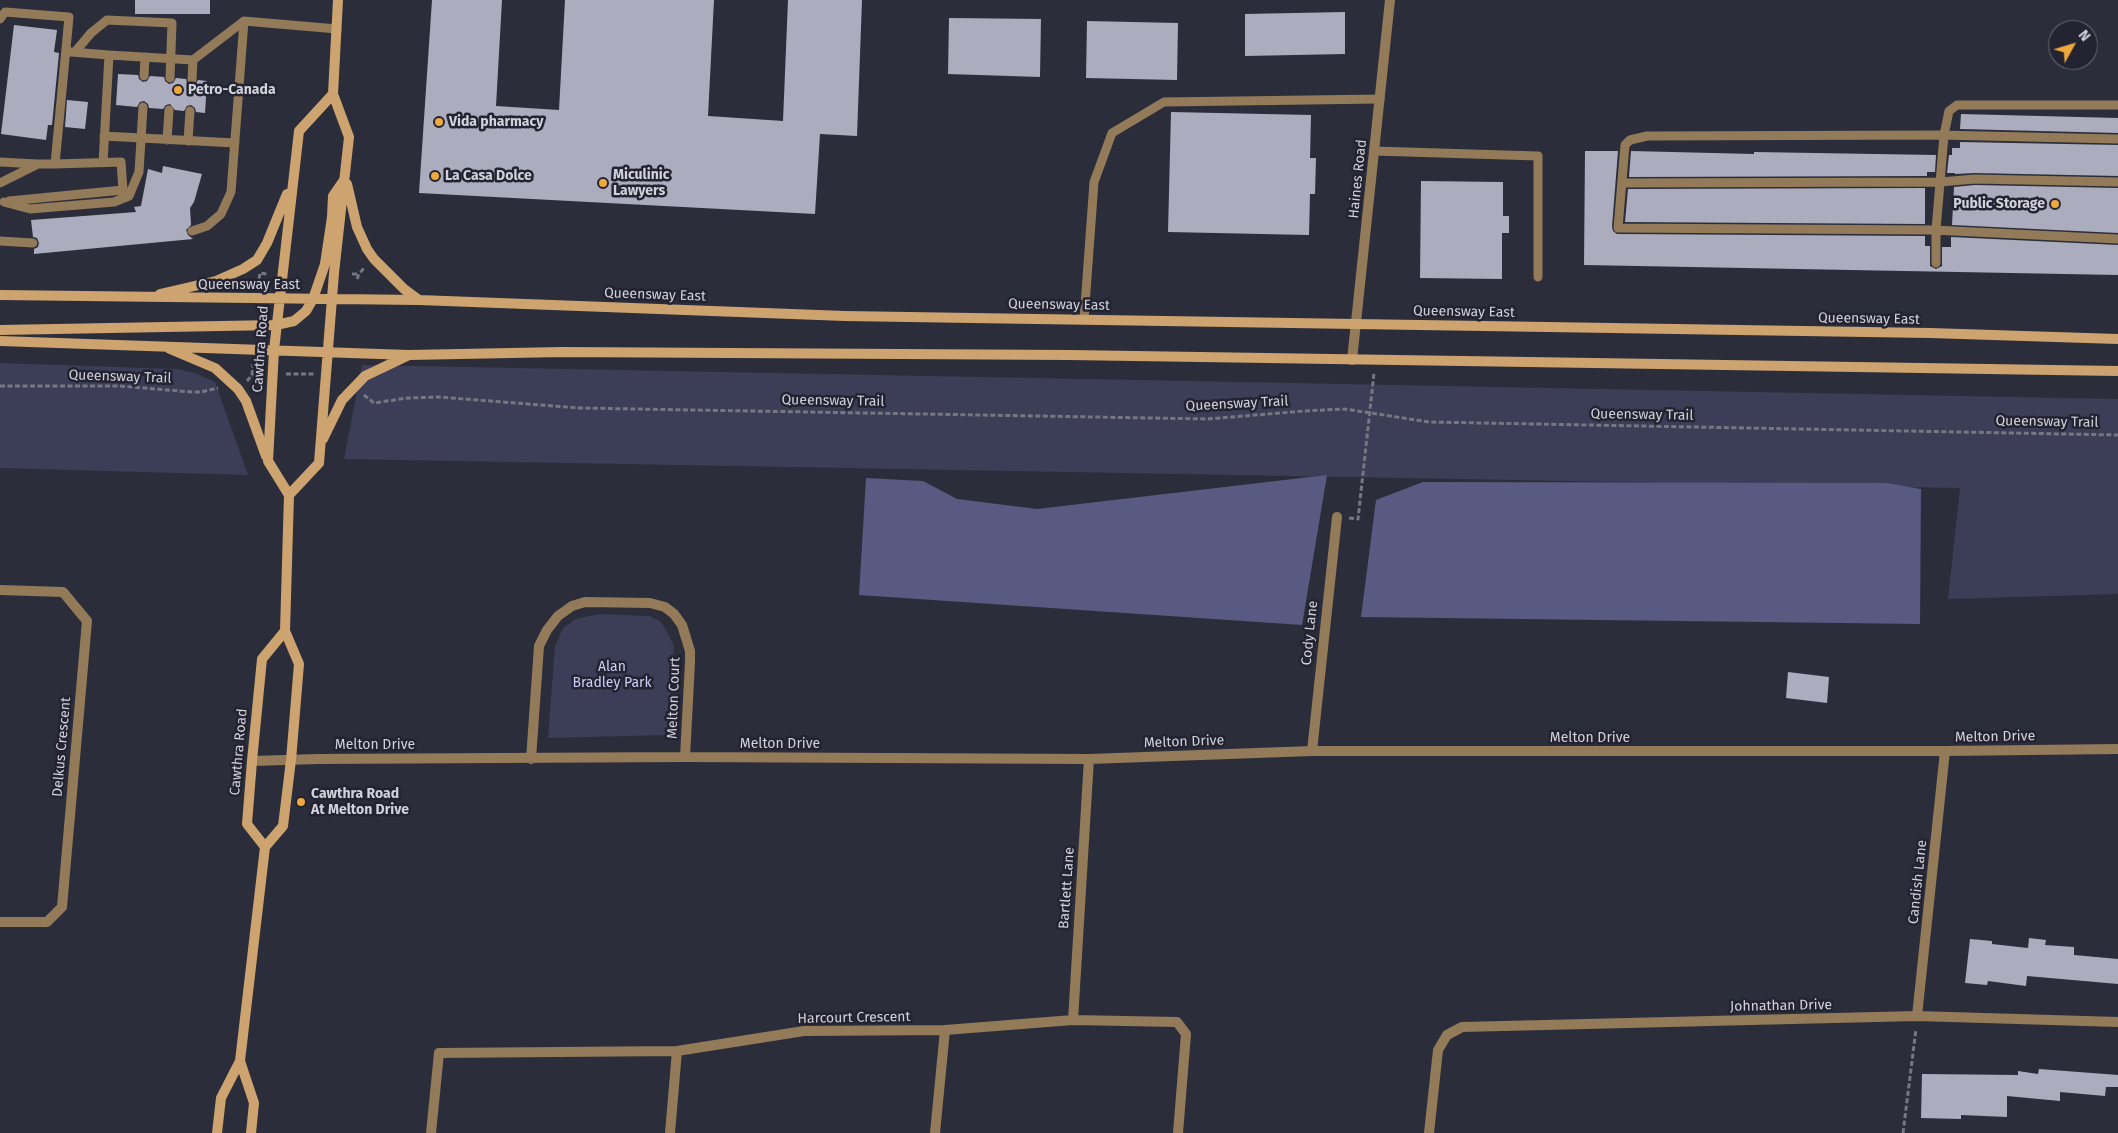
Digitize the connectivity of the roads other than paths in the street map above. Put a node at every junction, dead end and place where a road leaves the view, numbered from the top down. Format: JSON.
{"nodes":[{"id":1,"x":338,"y":0,"type":"edge"},
{"id":2,"x":1390,"y":0,"type":"edge"},
{"id":3,"x":0,"y":19,"type":"edge"},
{"id":4,"x":244,"y":20,"type":"junction"},
{"id":5,"x":336,"y":29,"type":"junction"},
{"id":6,"x":70,"y":52,"type":"junction"},
{"id":7,"x":109,"y":55,"type":"junction"},
{"id":8,"x":145,"y":57,"type":"junction"},
{"id":9,"x":171,"y":58,"type":"junction"},
{"id":10,"x":193,"y":60,"type":"junction"},
{"id":11,"x":144,"y":76,"type":"dead end"},
{"id":12,"x":170,"y":78,"type":"dead end"},
{"id":13,"x":192,"y":80,"type":"dead end"},
{"id":14,"x":333,"y":94,"type":"junction"},
{"id":15,"x":1380,"y":99,"type":"junction"},
{"id":16,"x":2118,"y":105,"type":"edge"},
{"id":17,"x":143,"y":107,"type":"dead end"},
{"id":18,"x":169,"y":110,"type":"dead end"},
{"id":19,"x":190,"y":111,"type":"dead end"},
{"id":20,"x":1944,"y":135,"type":"junction"},
{"id":21,"x":104,"y":136,"type":"junction"},
{"id":22,"x":142,"y":139,"type":"junction"},
{"id":23,"x":2118,"y":139,"type":"edge"},
{"id":24,"x":167,"y":140,"type":"junction"},
{"id":25,"x":188,"y":141,"type":"junction"},
{"id":26,"x":235,"y":143,"type":"junction"},
{"id":27,"x":1374,"y":151,"type":"junction"},
{"id":28,"x":0,"y":162,"type":"edge"},
{"id":29,"x":103,"y":162,"type":"junction"},
{"id":30,"x":38,"y":164,"type":"junction"},
{"id":31,"x":55,"y":164,"type":"junction"},
{"id":32,"x":345,"y":177,"type":"junction"},
{"id":33,"x":292,"y":182,"type":"junction"},
{"id":34,"x":1940,"y":182,"type":"junction"},
{"id":35,"x":2118,"y":182,"type":"edge"},
{"id":36,"x":0,"y":183,"type":"edge"},
{"id":37,"x":1622,"y":183,"type":"junction"},
{"id":38,"x":2,"y":203,"type":"edge"},
{"id":39,"x":1936,"y":230,"type":"junction"},
{"id":40,"x":192,"y":231,"type":"dead end"},
{"id":41,"x":2118,"y":240,"type":"edge"},
{"id":42,"x":0,"y":241,"type":"edge"},
{"id":43,"x":33,"y":243,"type":"dead end"},
{"id":44,"x":1936,"y":263,"type":"dead end"},
{"id":45,"x":1538,"y":277,"type":"dead end"},
{"id":46,"x":0,"y":295,"type":"edge"},
{"id":47,"x":143,"y":298,"type":"junction"},
{"id":48,"x":278,"y":299,"type":"junction"},
{"id":49,"x":313,"y":299,"type":"junction"},
{"id":50,"x":332,"y":299,"type":"junction"},
{"id":51,"x":419,"y":300,"type":"junction"},
{"id":52,"x":1084,"y":319,"type":"junction"},
{"id":53,"x":1356,"y":324,"type":"junction"},
{"id":54,"x":276,"y":325,"type":"junction"},
{"id":55,"x":0,"y":330,"type":"edge"},
{"id":56,"x":2118,"y":339,"type":"edge"},
{"id":57,"x":0,"y":341,"type":"edge"},
{"id":58,"x":164,"y":347,"type":"junction"},
{"id":59,"x":274,"y":350,"type":"junction"},
{"id":60,"x":328,"y":352,"type":"junction"},
{"id":61,"x":409,"y":355,"type":"junction"},
{"id":62,"x":1352,"y":360,"type":"junction"},
{"id":63,"x":2118,"y":371,"type":"edge"},
{"id":64,"x":320,"y":444,"type":"junction"},
{"id":65,"x":268,"y":462,"type":"junction"},
{"id":66,"x":289,"y":495,"type":"junction"},
{"id":67,"x":1337,"y":517,"type":"road end"},
{"id":68,"x":0,"y":590,"type":"edge"},
{"id":69,"x":285,"y":631,"type":"junction"},
{"id":70,"x":2118,"y":750,"type":"edge"},
{"id":71,"x":1312,"y":751,"type":"junction"},
{"id":72,"x":1945,"y":752,"type":"junction"},
{"id":73,"x":685,"y":757,"type":"junction"},
{"id":74,"x":531,"y":759,"type":"junction"},
{"id":75,"x":1089,"y":759,"type":"junction"},
{"id":76,"x":292,"y":760,"type":"junction"},
{"id":77,"x":252,"y":761,"type":"junction"},
{"id":78,"x":265,"y":848,"type":"junction"},
{"id":79,"x":0,"y":922,"type":"edge"},
{"id":80,"x":1917,"y":1016,"type":"junction"},
{"id":81,"x":1073,"y":1020,"type":"junction"},
{"id":82,"x":2118,"y":1022,"type":"edge"},
{"id":83,"x":945,"y":1030,"type":"junction"},
{"id":84,"x":677,"y":1051,"type":"junction"},
{"id":85,"x":240,"y":1061,"type":"junction"},
{"id":86,"x":217,"y":1133,"type":"edge"},
{"id":87,"x":251,"y":1133,"type":"edge"},
{"id":88,"x":431,"y":1133,"type":"edge"},
{"id":89,"x":670,"y":1133,"type":"edge"},
{"id":90,"x":935,"y":1133,"type":"edge"},
{"id":91,"x":1178,"y":1133,"type":"edge"},
{"id":92,"x":1429,"y":1133,"type":"edge"}],
"edges":[{"from":1,"to":5,"type":"main road"},
{"from":2,"to":15,"type":"street","name":"Haines Road"},
{"from":3,"to":6,"type":"lane"},
{"from":4,"to":5,"type":"lane"},
{"from":4,"to":10,"type":"lane"},
{"from":4,"to":26,"type":"lane"},
{"from":5,"to":14,"type":"main road"},
{"from":6,"to":7,"type":"lane"},
{"from":6,"to":9,"type":"lane"},
{"from":6,"to":31,"type":"lane"},
{"from":7,"to":8,"type":"lane"},
{"from":7,"to":21,"type":"lane"},
{"from":8,"to":9,"type":"lane"},
{"from":8,"to":11,"type":"lane"},
{"from":9,"to":10,"type":"lane"},
{"from":9,"to":12,"type":"lane"},
{"from":10,"to":13,"type":"lane"},
{"from":14,"to":32,"type":"main road"},
{"from":14,"to":33,"type":"main road","name":"Cawthra Road"},
{"from":15,"to":27,"type":"street","name":"Haines Road"},
{"from":15,"to":52,"type":"lane"},
{"from":16,"to":20,"type":"lane"},
{"from":17,"to":22,"type":"lane"},
{"from":18,"to":24,"type":"lane"},
{"from":19,"to":25,"type":"lane"},
{"from":20,"to":23,"type":"lane"},
{"from":20,"to":34,"type":"lane"},
{"from":20,"to":37,"type":"lane"},
{"from":21,"to":22,"type":"lane"},
{"from":21,"to":29,"type":"lane"},
{"from":22,"to":24,"type":"lane"},
{"from":22,"to":38,"type":"lane"},
{"from":24,"to":25,"type":"lane"},
{"from":25,"to":26,"type":"lane"},
{"from":26,"to":40,"type":"lane"},
{"from":27,"to":45,"type":"lane"},
{"from":27,"to":53,"type":"street","name":"Haines Road"},
{"from":28,"to":30,"type":"lane"},
{"from":29,"to":31,"type":"lane"},
{"from":29,"to":38,"type":"lane"},
{"from":30,"to":31,"type":"lane"},
{"from":30,"to":36,"type":"lane"},
{"from":32,"to":49,"type":"main road"},
{"from":32,"to":50,"type":"main road"},
{"from":32,"to":51,"type":"main road"},
{"from":33,"to":47,"type":"main road"},
{"from":33,"to":48,"type":"main road","name":"Cawthra Road"},
{"from":34,"to":35,"type":"lane"},
{"from":34,"to":37,"type":"lane"},
{"from":34,"to":39,"type":"lane"},
{"from":37,"to":39,"type":"lane"},
{"from":39,"to":41,"type":"lane"},
{"from":39,"to":44,"type":"lane"},
{"from":42,"to":43,"type":"lane"},
{"from":46,"to":47,"type":"main road","name":"Queensway East"},
{"from":47,"to":48,"type":"main road","name":"Queensway East"},
{"from":48,"to":49,"type":"main road","name":"Queensway East"},
{"from":48,"to":54,"type":"main road","name":"Cawthra Road"},
{"from":49,"to":50,"type":"main road","name":"Queensway East"},
{"from":49,"to":54,"type":"main road"},
{"from":50,"to":51,"type":"main road","name":"Queensway East"},
{"from":50,"to":60,"type":"main road"},
{"from":51,"to":52,"type":"main road","name":"Queensway East"},
{"from":52,"to":53,"type":"main road","name":"Queensway East"},
{"from":53,"to":56,"type":"main road","name":"Queensway East"},
{"from":53,"to":62,"type":"street","name":"Haines Road"},
{"from":54,"to":55,"type":"main road"},
{"from":54,"to":59,"type":"main road","name":"Cawthra Road"},
{"from":57,"to":58,"type":"main road"},
{"from":58,"to":59,"type":"main road"},
{"from":58,"to":65,"type":"main road"},
{"from":59,"to":60,"type":"main road"},
{"from":59,"to":65,"type":"main road","name":"Cawthra Road"},
{"from":60,"to":61,"type":"main road"},
{"from":60,"to":64,"type":"main road"},
{"from":61,"to":62,"type":"main road"},
{"from":61,"to":64,"type":"main road"},
{"from":62,"to":63,"type":"main road"},
{"from":64,"to":66,"type":"main road"},
{"from":65,"to":66,"type":"main road"},
{"from":66,"to":69,"type":"main road"},
{"from":67,"to":71,"type":"street","name":"Cody Lane"},
{"from":68,"to":79,"type":"street","name":"Delkus Crescent"},
{"from":69,"to":76,"type":"main road"},
{"from":69,"to":77,"type":"main road","name":"Cawthra Road"},
{"from":70,"to":72,"type":"street","name":"Melton Drive"},
{"from":71,"to":72,"type":"street","name":"Melton Drive"},
{"from":71,"to":75,"type":"street","name":"Melton Drive"},
{"from":72,"to":80,"type":"street","name":"Candish Lane"},
{"from":73,"to":74,"type":"street","name":"Melton Drive"},
{"from":73,"to":74,"type":"street","name":"Melton Court"},
{"from":73,"to":75,"type":"street","name":"Melton Drive"},
{"from":74,"to":76,"type":"street","name":"Melton Drive"},
{"from":75,"to":81,"type":"street","name":"Bartlett Lane"},
{"from":76,"to":77,"type":"street","name":"Melton Drive"},
{"from":76,"to":78,"type":"main road"},
{"from":77,"to":78,"type":"main road","name":"Cawthra Road"},
{"from":78,"to":85,"type":"main road"},
{"from":80,"to":82,"type":"street","name":"Johnathan Drive"},
{"from":80,"to":92,"type":"street","name":"Johnathan Drive"},
{"from":81,"to":83,"type":"street","name":"Harcourt Crescent"},
{"from":81,"to":91,"type":"street","name":"Harcourt Crescent"},
{"from":83,"to":84,"type":"street","name":"Harcourt Crescent"},
{"from":83,"to":90,"type":"street"},
{"from":84,"to":88,"type":"street","name":"Harcourt Crescent"},
{"from":84,"to":89,"type":"street"},
{"from":85,"to":86,"type":"main road"},
{"from":85,"to":87,"type":"main road"}]}
